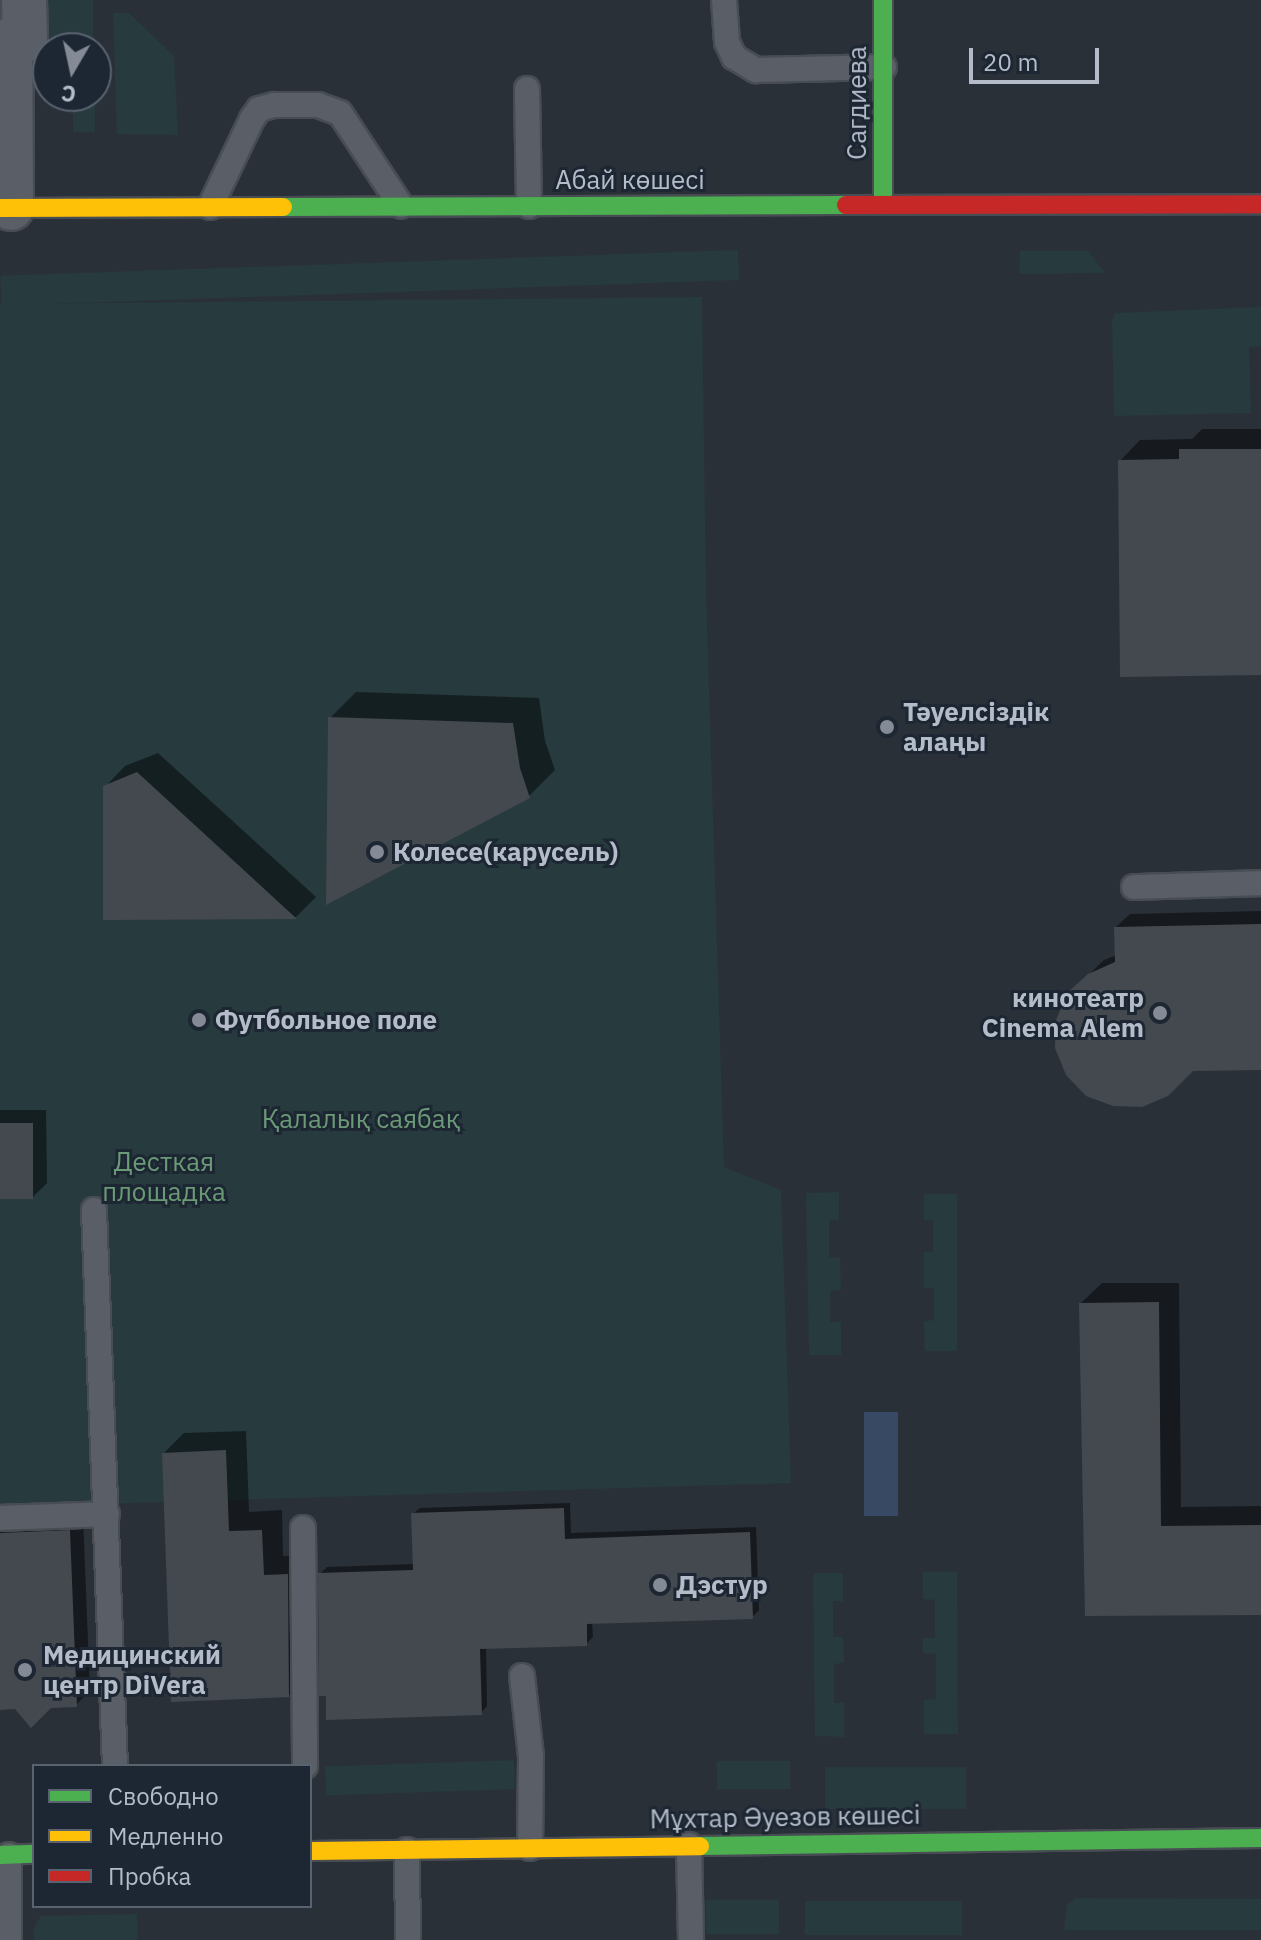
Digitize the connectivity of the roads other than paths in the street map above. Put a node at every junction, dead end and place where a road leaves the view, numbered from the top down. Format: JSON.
{"nodes":[{"id":1,"x":24,"y":0,"type":"edge"},
{"id":2,"x":724,"y":0,"type":"edge"},
{"id":3,"x":883,"y":0,"type":"edge"},
{"id":4,"x":5,"y":40,"type":"edge"},
{"id":5,"x":884,"y":67,"type":"junction"},
{"id":6,"x":527,"y":89,"type":"dead end"},
{"id":7,"x":1261,"y":204,"type":"edge"},
{"id":8,"x":883,"y":205,"type":"junction"},
{"id":9,"x":401,"y":206,"type":"junction"},
{"id":10,"x":529,"y":206,"type":"junction"},
{"id":11,"x":210,"y":207,"type":"junction"},
{"id":12,"x":6,"y":208,"type":"edge"},
{"id":13,"x":1261,"y":883,"type":"edge"},
{"id":14,"x":1134,"y":887,"type":"dead end"},
{"id":15,"x":94,"y":1210,"type":"dead end"},
{"id":16,"x":107,"y":1514,"type":"junction"},
{"id":17,"x":0,"y":1518,"type":"edge"},
{"id":18,"x":303,"y":1528,"type":"dead end"},
{"id":19,"x":522,"y":1676,"type":"dead end"},
{"id":20,"x":115,"y":1764,"type":"edge"},
{"id":21,"x":305,"y":1764,"type":"edge"},
{"id":22,"x":1261,"y":1838,"type":"edge"},
{"id":23,"x":689,"y":1845,"type":"junction"},
{"id":24,"x":530,"y":1848,"type":"junction"},
{"id":25,"x":407,"y":1850,"type":"junction"},
{"id":26,"x":312,"y":1851,"type":"edge"},
{"id":27,"x":32,"y":1854,"type":"edge"},
{"id":28,"x":5,"y":1855,"type":"edge"},
{"id":29,"x":9,"y":1940,"type":"edge"},
{"id":30,"x":408,"y":1940,"type":"edge"},
{"id":31,"x":691,"y":1940,"type":"edge"}],
"edges":[{"from":1,"to":4,"type":"street"},
{"from":2,"to":5,"type":"lane"},
{"from":3,"to":5,"type":"street","name":"Сагдиева"},
{"from":4,"to":12,"type":"street"},
{"from":5,"to":8,"type":"street","name":"Сагдиева"},
{"from":6,"to":10,"type":"lane"},
{"from":7,"to":8,"type":"street","name":"Абай көшесі"},
{"from":8,"to":10,"type":"street","name":"Абай көшесі"},
{"from":9,"to":10,"type":"street","name":"Абай көшесі"},
{"from":9,"to":11,"type":"street","name":"Абай көшесі"},
{"from":9,"to":11,"type":"lane"},
{"from":11,"to":12,"type":"street","name":"Абай көшесі"},
{"from":13,"to":14,"type":"lane"},
{"from":15,"to":16,"type":"lane"},
{"from":16,"to":17,"type":"lane"},
{"from":16,"to":20,"type":"lane"},
{"from":18,"to":21,"type":"lane"},
{"from":19,"to":24,"type":"lane"},
{"from":22,"to":23,"type":"street","name":"Мұхтар Әуезов көшесі"},
{"from":23,"to":24,"type":"street","name":"Мұхтар Әуезов көшесі"},
{"from":23,"to":31,"type":"lane"},
{"from":24,"to":25,"type":"street","name":"Мұхтар Әуезов көшесі"},
{"from":25,"to":26,"type":"street","name":"Мұхтар Әуезов көшесі"},
{"from":25,"to":30,"type":"lane"},
{"from":27,"to":28,"type":"street"},
{"from":28,"to":29,"type":"lane"}]}
